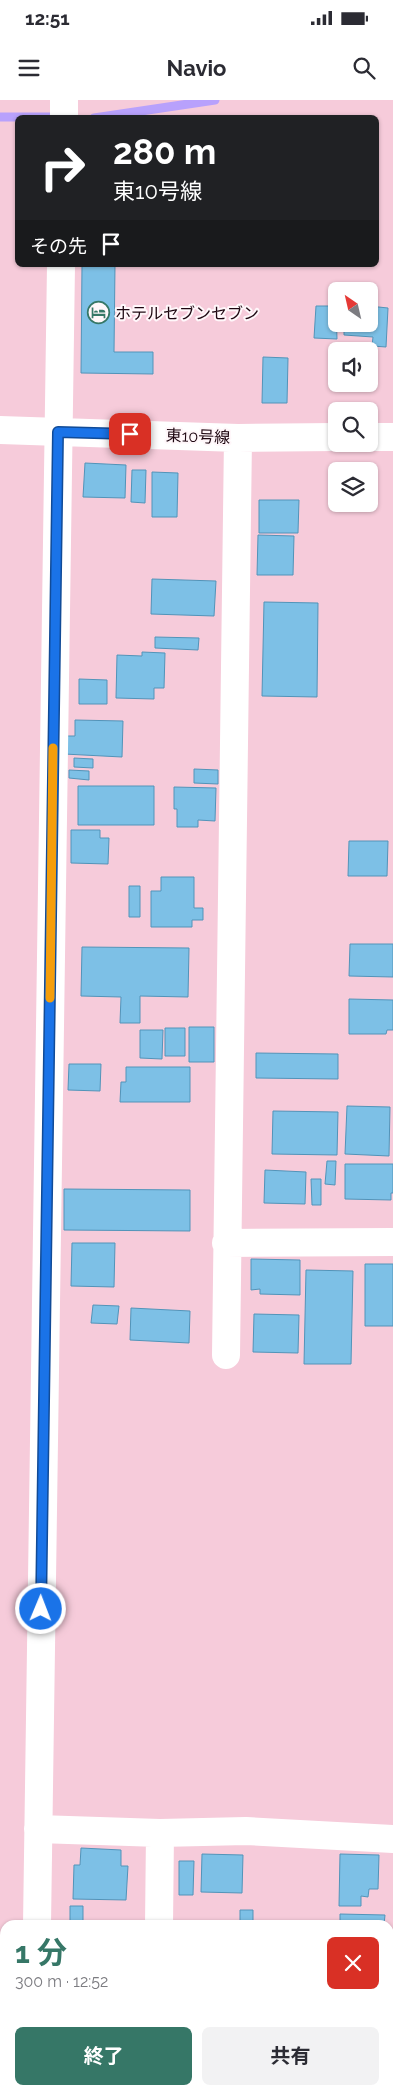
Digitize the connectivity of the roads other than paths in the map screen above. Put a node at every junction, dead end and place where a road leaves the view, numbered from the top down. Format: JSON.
{"nodes":[{"id":1,"x":64,"y":100,"type":"edge"},
{"id":2,"x":64,"y":115,"type":"edge"},
{"id":3,"x":61,"y":267,"type":"edge"},
{"id":4,"x":0,"y":430,"type":"edge"},
{"id":5,"x":58,"y":432,"type":"junction"},
{"id":6,"x":328,"y":437,"type":"edge"},
{"id":7,"x":378,"y":437,"type":"edge"},
{"id":8,"x":393,"y":437,"type":"edge"},
{"id":9,"x":238,"y":438,"type":"junction"},
{"id":10,"x":393,"y":1242,"type":"edge"},
{"id":11,"x":226,"y":1243,"type":"junction"},
{"id":12,"x":226,"y":1355,"type":"dead end"},
{"id":13,"x":38,"y":1829,"type":"junction"},
{"id":14,"x":160,"y":1833,"type":"junction"},
{"id":15,"x":393,"y":1839,"type":"edge"},
{"id":16,"x":37,"y":1920,"type":"edge"},
{"id":17,"x":159,"y":1920,"type":"edge"}],
"edges":[{"from":1,"to":2,"type":"street"},
{"from":3,"to":5,"type":"street"},
{"from":4,"to":5,"type":"street","name":"東10号線"},
{"from":5,"to":9,"type":"street","name":"東10号線"},
{"from":5,"to":13,"type":"street"},
{"from":6,"to":9,"type":"street","name":"東10号線"},
{"from":7,"to":8,"type":"street"},
{"from":9,"to":11,"type":"street"},
{"from":10,"to":11,"type":"street"},
{"from":11,"to":12,"type":"street"},
{"from":13,"to":14,"type":"street"},
{"from":13,"to":16,"type":"street"},
{"from":14,"to":15,"type":"street"},
{"from":14,"to":17,"type":"street"}]}
